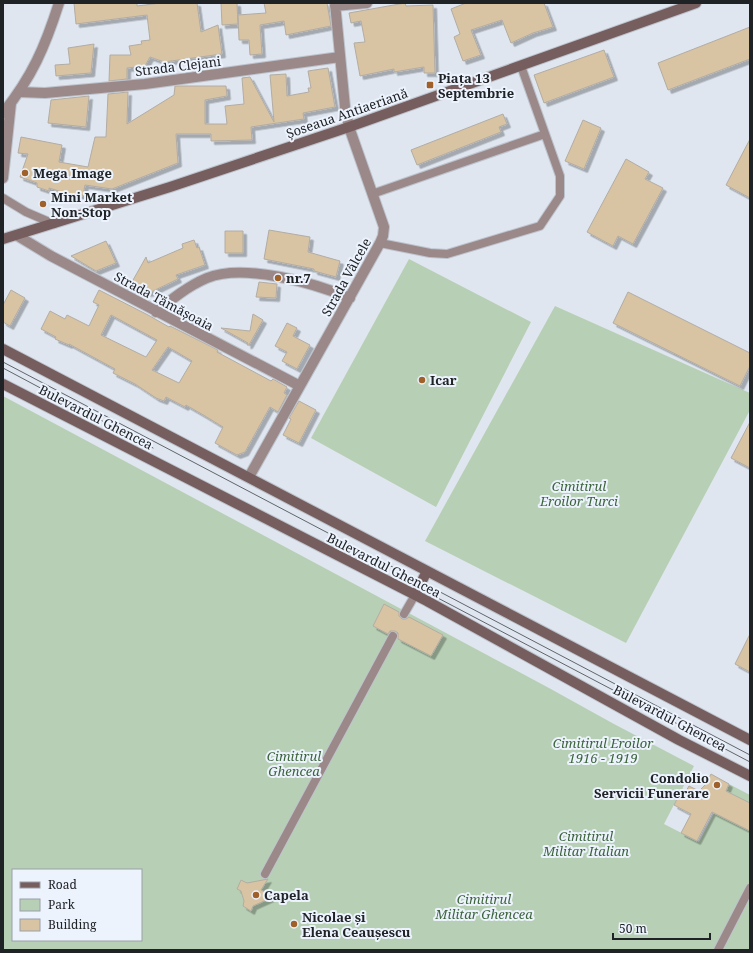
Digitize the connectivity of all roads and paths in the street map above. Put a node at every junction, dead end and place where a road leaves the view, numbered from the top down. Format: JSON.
{"nodes":[{"id":1,"x":59,"y":3,"type":"edge"},
{"id":2,"x":367,"y":3,"type":"edge"},
{"id":3,"x":696,"y":3,"type":"edge"},
{"id":4,"x":335,"y":4,"type":"edge"},
{"id":5,"x":675,"y":7,"type":"edge"},
{"id":6,"x":340,"y":57,"type":"junction"},
{"id":7,"x":521,"y":66,"type":"junction"},
{"id":8,"x":19,"y":92,"type":"junction"},
{"id":9,"x":11,"y":103,"type":"junction"},
{"id":10,"x":3,"y":113,"type":"edge"},
{"id":11,"x":349,"y":127,"type":"junction"},
{"id":12,"x":545,"y":134,"type":"junction"},
{"id":13,"x":3,"y":178,"type":"edge"},
{"id":14,"x":372,"y":194,"type":"junction"},
{"id":15,"x":3,"y":198,"type":"edge"},
{"id":16,"x":54,"y":224,"type":"junction"},
{"id":17,"x":18,"y":236,"type":"junction"},
{"id":18,"x":3,"y":239,"type":"edge"},
{"id":19,"x":380,"y":243,"type":"junction"},
{"id":20,"x":350,"y":298,"type":"junction"},
{"id":21,"x":156,"y":312,"type":"junction"},
{"id":22,"x":3,"y":349,"type":"edge"},
{"id":23,"x":3,"y":384,"type":"edge"},
{"id":24,"x":300,"y":386,"type":"junction"},
{"id":25,"x":249,"y":477,"type":"junction"},
{"id":26,"x":427,"y":571,"type":"junction"},
{"id":27,"x":415,"y":595,"type":"junction"},
{"id":28,"x":404,"y":614,"type":"dead end"},
{"id":29,"x":393,"y":636,"type":"dead end"},
{"id":30,"x":750,"y":740,"type":"edge"},
{"id":31,"x":750,"y":776,"type":"edge"},
{"id":32,"x":265,"y":874,"type":"dead end"},
{"id":33,"x":750,"y":888,"type":"edge"},
{"id":34,"x":718,"y":950,"type":"edge"}],
"edges":[{"from":1,"to":8,"type":"street"},
{"from":2,"to":4,"type":"street"},
{"from":3,"to":5,"type":"main road","name":"Șoseaua Antiaeriană"},
{"from":4,"to":6,"type":"street","name":"Strada Vâlcele"},
{"from":5,"to":7,"type":"main road","name":"Șoseaua Antiaeriană"},
{"from":6,"to":8,"type":"street","name":"Strada Clejani"},
{"from":6,"to":11,"type":"street","name":"Strada Vâlcele"},
{"from":7,"to":11,"type":"main road","name":"Șoseaua Antiaeriană"},
{"from":7,"to":12,"type":"lane"},
{"from":8,"to":9,"type":"street"},
{"from":9,"to":10,"type":"street"},
{"from":9,"to":13,"type":"street"},
{"from":11,"to":14,"type":"street","name":"Strada Vâlcele"},
{"from":11,"to":16,"type":"main road","name":"Șoseaua Antiaeriană"},
{"from":12,"to":14,"type":"lane"},
{"from":12,"to":19,"type":"lane"},
{"from":14,"to":19,"type":"street","name":"Strada Vâlcele"},
{"from":15,"to":16,"type":"lane"},
{"from":16,"to":17,"type":"main road","name":"Șoseaua Antiaeriană"},
{"from":17,"to":18,"type":"main road","name":"Șoseaua Antiaeriană"},
{"from":17,"to":21,"type":"street","name":"Strada Tămășoaia"},
{"from":19,"to":20,"type":"street","name":"Strada Vâlcele"},
{"from":20,"to":21,"type":"street"},
{"from":20,"to":24,"type":"street","name":"Strada Vâlcele"},
{"from":21,"to":24,"type":"street","name":"Strada Tămășoaia"},
{"from":22,"to":25,"type":"main road","name":"Bulevardul Ghencea"},
{"from":23,"to":27,"type":"main road","name":"Bulevardul Ghencea"},
{"from":24,"to":25,"type":"street","name":"Strada Vâlcele"},
{"from":25,"to":26,"type":"main road","name":"Bulevardul Ghencea"},
{"from":26,"to":27,"type":"main road"},
{"from":26,"to":30,"type":"main road","name":"Bulevardul Ghencea"},
{"from":27,"to":28,"type":"lane"},
{"from":27,"to":31,"type":"main road","name":"Bulevardul Ghencea"},
{"from":29,"to":32,"type":"lane"},
{"from":33,"to":34,"type":"lane"}]}
